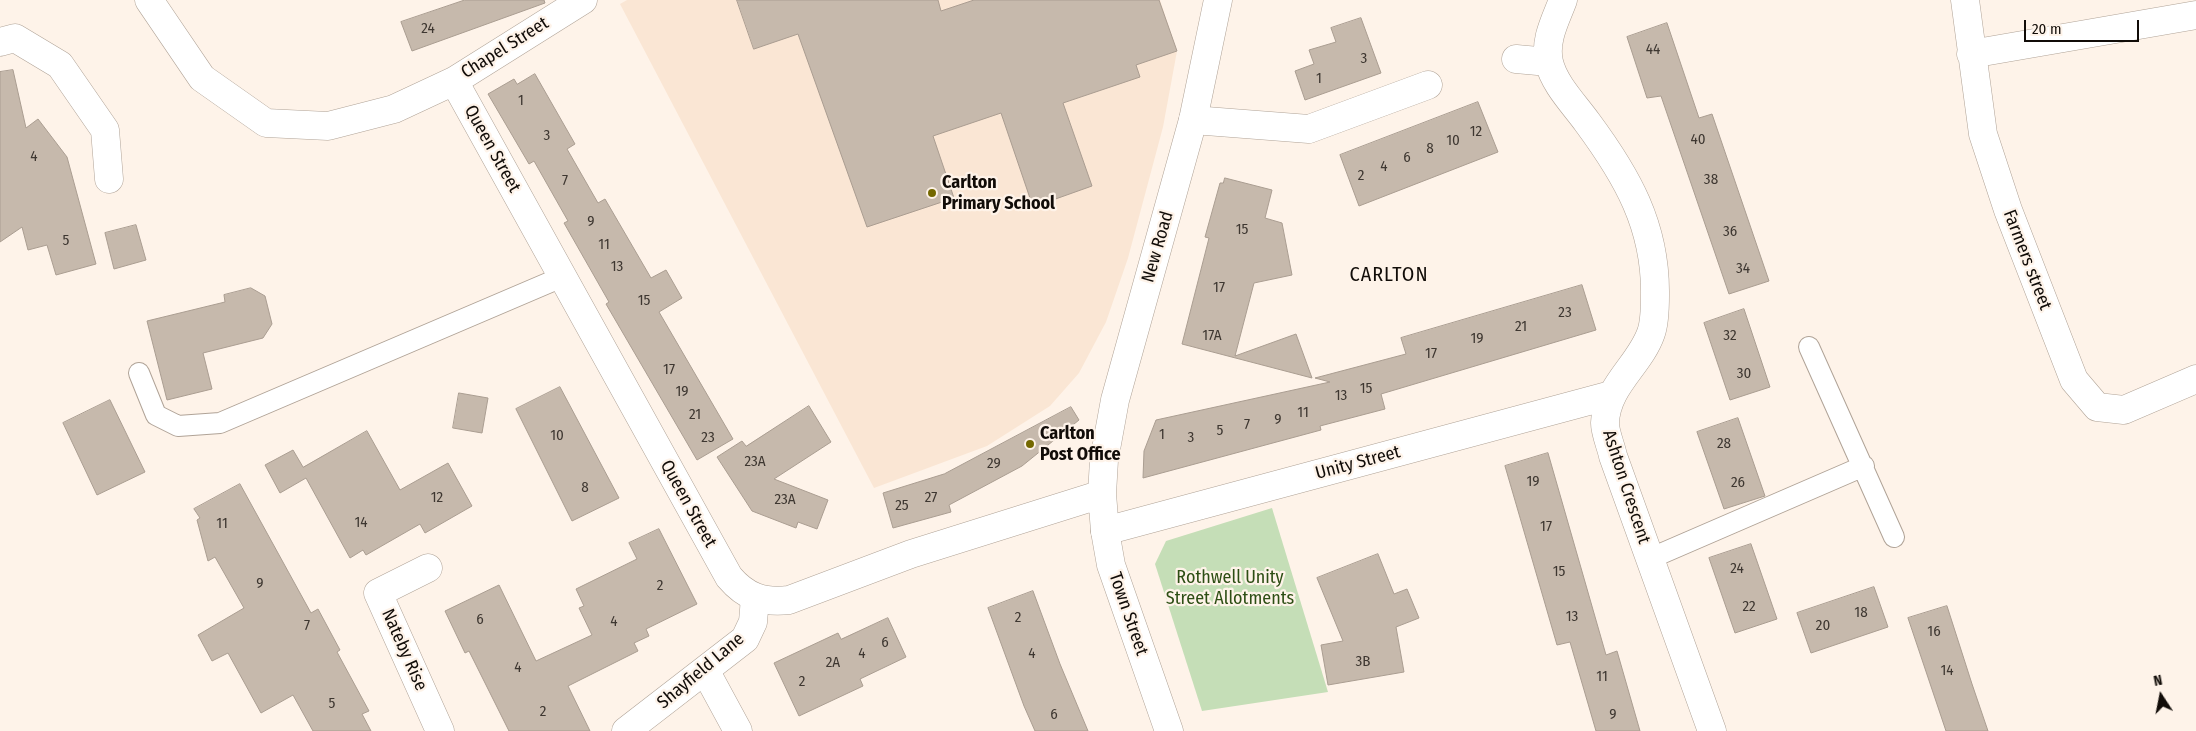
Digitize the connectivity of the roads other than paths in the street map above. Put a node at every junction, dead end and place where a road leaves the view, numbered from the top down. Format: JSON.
{"nodes":[{"id":1,"x":149,"y":0,"type":"edge"},
{"id":2,"x":582,"y":0,"type":"edge"},
{"id":3,"x":1218,"y":0,"type":"edge"},
{"id":4,"x":1563,"y":0,"type":"edge"},
{"id":5,"x":1964,"y":0,"type":"edge"},
{"id":6,"x":2196,"y":15,"type":"edge"},
{"id":7,"x":0,"y":42,"type":"edge"},
{"id":8,"x":1971,"y":54,"type":"junction"},
{"id":9,"x":1516,"y":58,"type":"dead end"},
{"id":10,"x":1549,"y":62,"type":"junction"},
{"id":11,"x":454,"y":81,"type":"junction"},
{"id":12,"x":1428,"y":85,"type":"dead end"},
{"id":13,"x":1193,"y":120,"type":"junction"},
{"id":14,"x":109,"y":179,"type":"dead end"},
{"id":15,"x":562,"y":277,"type":"junction"},
{"id":16,"x":1810,"y":347,"type":"dead end"},
{"id":17,"x":139,"y":373,"type":"dead end"},
{"id":18,"x":2196,"y":379,"type":"edge"},
{"id":19,"x":1611,"y":395,"type":"junction"},
{"id":20,"x":1864,"y":466,"type":"junction"},
{"id":21,"x":1102,"y":494,"type":"junction"},
{"id":22,"x":1105,"y":531,"type":"junction"},
{"id":23,"x":1894,"y":537,"type":"dead end"},
{"id":24,"x":1649,"y":559,"type":"junction"},
{"id":25,"x":428,"y":568,"type":"dead end"},
{"id":26,"x":755,"y":598,"type":"junction"},
{"id":27,"x":706,"y":672,"type":"junction"},
{"id":28,"x":440,"y":731,"type":"edge"},
{"id":29,"x":626,"y":731,"type":"edge"},
{"id":30,"x":738,"y":731,"type":"edge"},
{"id":31,"x":1169,"y":731,"type":"edge"},
{"id":32,"x":1712,"y":731,"type":"edge"}],
"edges":[{"from":1,"to":11,"type":"street","name":"Chapel Street"},
{"from":2,"to":11,"type":"street","name":"Chapel Street"},
{"from":3,"to":13,"type":"street","name":"New Road"},
{"from":4,"to":10,"type":"street","name":"Ashton Crescent"},
{"from":5,"to":8,"type":"street","name":"Farmers street"},
{"from":6,"to":8,"type":"street"},
{"from":7,"to":14,"type":"street"},
{"from":8,"to":18,"type":"street","name":"Farmers street"},
{"from":9,"to":10,"type":"street"},
{"from":10,"to":19,"type":"street","name":"Ashton Crescent"},
{"from":11,"to":15,"type":"street","name":"Queen Street"},
{"from":12,"to":13,"type":"street"},
{"from":13,"to":21,"type":"street","name":"New Road"},
{"from":15,"to":17,"type":"lane"},
{"from":15,"to":26,"type":"street","name":"Queen Street"},
{"from":16,"to":20,"type":"lane"},
{"from":19,"to":22,"type":"street","name":"Unity Street"},
{"from":19,"to":24,"type":"street","name":"Ashton Crescent"},
{"from":20,"to":23,"type":"lane"},
{"from":20,"to":24,"type":"lane"},
{"from":21,"to":22,"type":"street","name":"Town Street"},
{"from":21,"to":26,"type":"street","name":"Queen Street"},
{"from":22,"to":31,"type":"street","name":"Town Street"},
{"from":24,"to":32,"type":"street","name":"Ashton Crescent"},
{"from":25,"to":28,"type":"street","name":"Nateby Rise"},
{"from":26,"to":27,"type":"street","name":"Shayfield Lane"},
{"from":27,"to":29,"type":"street","name":"Shayfield Lane"},
{"from":27,"to":30,"type":"street"}]}
